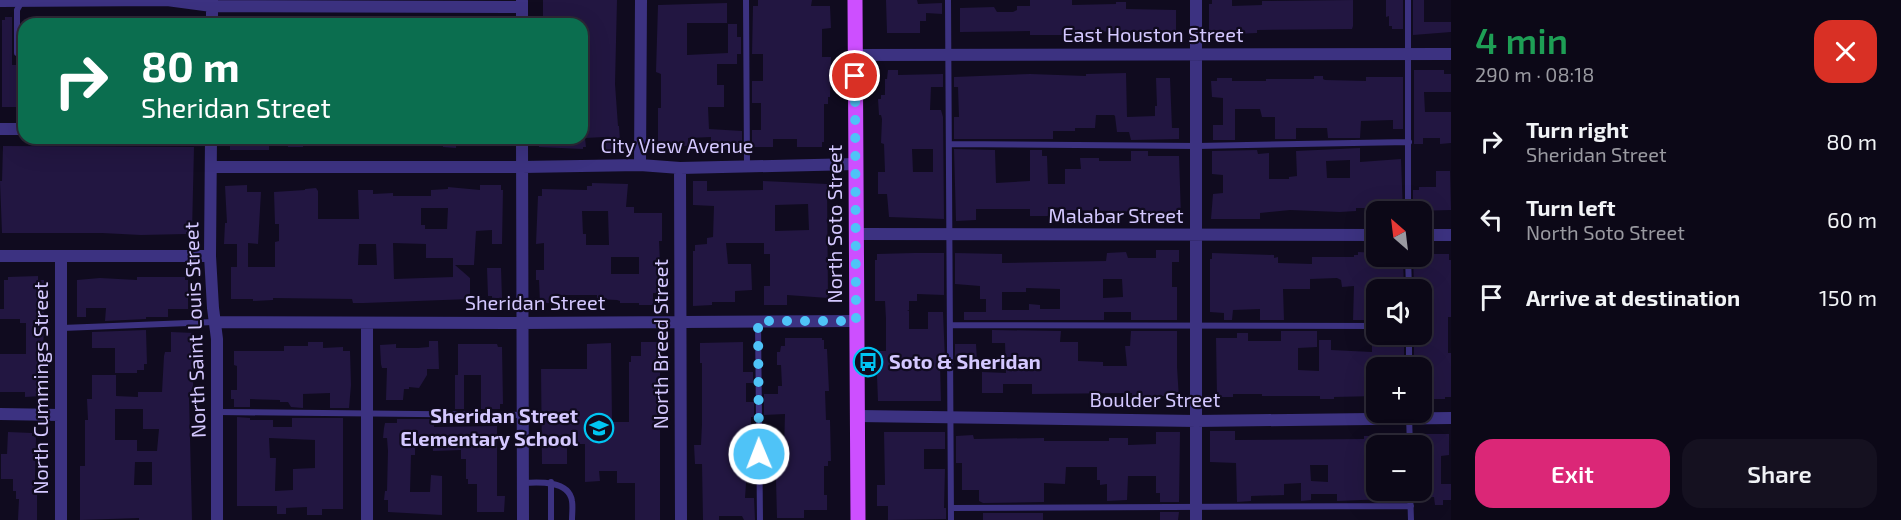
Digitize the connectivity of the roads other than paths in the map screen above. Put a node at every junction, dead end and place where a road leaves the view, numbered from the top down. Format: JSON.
{"nodes":[{"id":1,"x":79,"y":0,"type":"edge"},
{"id":2,"x":640,"y":0,"type":"edge"},
{"id":3,"x":746,"y":0,"type":"edge"},
{"id":4,"x":855,"y":0,"type":"edge"},
{"id":5,"x":948,"y":0,"type":"edge"},
{"id":6,"x":1196,"y":0,"type":"edge"},
{"id":7,"x":1408,"y":0,"type":"edge"},
{"id":8,"x":0,"y":1,"type":"edge"},
{"id":9,"x":22,"y":1,"type":"edge"},
{"id":10,"x":212,"y":3,"type":"edge"},
{"id":11,"x":522,"y":4,"type":"edge"},
{"id":12,"x":17,"y":53,"type":"dead end"},
{"id":13,"x":948,"y":54,"type":"junction"},
{"id":14,"x":1196,"y":54,"type":"junction"},
{"id":15,"x":1409,"y":54,"type":"junction"},
{"id":16,"x":1451,"y":54,"type":"edge"},
{"id":17,"x":855,"y":55,"type":"junction"},
{"id":18,"x":0,"y":129,"type":"edge"},
{"id":19,"x":18,"y":129,"type":"edge"},
{"id":20,"x":1408,"y":142,"type":"junction"},
{"id":21,"x":211,"y":144,"type":"edge"},
{"id":22,"x":522,"y":144,"type":"edge"},
{"id":23,"x":949,"y":144,"type":"junction"},
{"id":24,"x":1197,"y":146,"type":"junction"},
{"id":25,"x":856,"y":164,"type":"junction"},
{"id":26,"x":640,"y":165,"type":"junction"},
{"id":27,"x":747,"y":166,"type":"junction"},
{"id":28,"x":211,"y":167,"type":"junction"},
{"id":29,"x":522,"y":167,"type":"junction"},
{"id":30,"x":680,"y":168,"type":"junction"},
{"id":31,"x":1408,"y":201,"type":"edge"},
{"id":32,"x":856,"y":234,"type":"junction"},
{"id":33,"x":1197,"y":235,"type":"junction"},
{"id":34,"x":1366,"y":235,"type":"edge"},
{"id":35,"x":1432,"y":235,"type":"edge"},
{"id":36,"x":1451,"y":235,"type":"edge"},
{"id":37,"x":949,"y":236,"type":"junction"},
{"id":38,"x":0,"y":256,"type":"edge"},
{"id":39,"x":61,"y":256,"type":"junction"},
{"id":40,"x":210,"y":256,"type":"junction"},
{"id":41,"x":758,"y":321,"type":"junction"},
{"id":42,"x":856,"y":321,"type":"junction"},
{"id":43,"x":215,"y":322,"type":"junction"},
{"id":44,"x":681,"y":322,"type":"junction"},
{"id":45,"x":367,"y":323,"type":"junction"},
{"id":46,"x":521,"y":323,"type":"junction"},
{"id":47,"x":950,"y":325,"type":"junction"},
{"id":48,"x":1196,"y":325,"type":"junction"},
{"id":49,"x":1366,"y":326,"type":"edge"},
{"id":50,"x":62,"y":328,"type":"junction"},
{"id":51,"x":218,"y":412,"type":"junction"},
{"id":52,"x":0,"y":414,"type":"edge"},
{"id":53,"x":367,"y":414,"type":"junction"},
{"id":54,"x":60,"y":415,"type":"junction"},
{"id":55,"x":522,"y":415,"type":"junction"},
{"id":56,"x":858,"y":416,"type":"junction"},
{"id":57,"x":1366,"y":416,"type":"edge"},
{"id":58,"x":951,"y":417,"type":"junction"},
{"id":59,"x":1432,"y":417,"type":"edge"},
{"id":60,"x":1451,"y":418,"type":"edge"},
{"id":61,"x":1196,"y":421,"type":"junction"},
{"id":62,"x":551,"y":482,"type":"junction"},
{"id":63,"x":523,"y":483,"type":"junction"},
{"id":64,"x":1411,"y":501,"type":"edge"},
{"id":65,"x":1411,"y":506,"type":"junction"},
{"id":66,"x":951,"y":508,"type":"junction"},
{"id":67,"x":1196,"y":514,"type":"edge"},
{"id":68,"x":61,"y":520,"type":"edge"},
{"id":69,"x":217,"y":520,"type":"edge"},
{"id":70,"x":367,"y":520,"type":"edge"},
{"id":71,"x":523,"y":520,"type":"edge"},
{"id":72,"x":551,"y":520,"type":"edge"},
{"id":73,"x":572,"y":520,"type":"edge"},
{"id":74,"x":681,"y":520,"type":"edge"},
{"id":75,"x":760,"y":520,"type":"edge"},
{"id":76,"x":858,"y":520,"type":"edge"},
{"id":77,"x":951,"y":520,"type":"edge"},
{"id":78,"x":1411,"y":520,"type":"edge"}],
"edges":[{"from":1,"to":9,"type":"street"},
{"from":1,"to":10,"type":"street"},
{"from":2,"to":26,"type":"street"},
{"from":3,"to":27,"type":"lane"},
{"from":4,"to":17,"type":"main road","name":"North Soto Street"},
{"from":5,"to":13,"type":"lane"},
{"from":6,"to":14,"type":"street"},
{"from":7,"to":15,"type":"lane"},
{"from":8,"to":9,"type":"street"},
{"from":9,"to":12,"type":"lane"},
{"from":10,"to":11,"type":"street"},
{"from":13,"to":14,"type":"street","name":"East Houston Street"},
{"from":13,"to":17,"type":"street","name":"East Houston Street"},
{"from":13,"to":23,"type":"lane"},
{"from":14,"to":15,"type":"street","name":"East Houston Street"},
{"from":14,"to":24,"type":"street"},
{"from":15,"to":16,"type":"street","name":"East Houston Street"},
{"from":15,"to":20,"type":"lane"},
{"from":17,"to":25,"type":"main road","name":"North Soto Street"},
{"from":18,"to":19,"type":"street"},
{"from":20,"to":24,"type":"lane"},
{"from":20,"to":31,"type":"lane"},
{"from":21,"to":28,"type":"street","name":"North Saint Louis Street"},
{"from":22,"to":29,"type":"street"},
{"from":23,"to":24,"type":"lane"},
{"from":23,"to":37,"type":"lane"},
{"from":24,"to":33,"type":"street"},
{"from":25,"to":27,"type":"street","name":"City View Avenue"},
{"from":25,"to":32,"type":"main road","name":"North Soto Street"},
{"from":26,"to":29,"type":"street","name":"City View Avenue"},
{"from":26,"to":30,"type":"street","name":"City View Avenue"},
{"from":27,"to":30,"type":"street","name":"City View Avenue"},
{"from":28,"to":29,"type":"street","name":"City View Avenue"},
{"from":28,"to":40,"type":"street","name":"North Saint Louis Street"},
{"from":29,"to":46,"type":"street"},
{"from":30,"to":44,"type":"street","name":"North Breed Street"},
{"from":32,"to":37,"type":"street","name":"Malabar Street"},
{"from":32,"to":42,"type":"main road","name":"North Soto Street"},
{"from":33,"to":34,"type":"street","name":"Malabar Street"},
{"from":33,"to":37,"type":"street","name":"Malabar Street"},
{"from":33,"to":48,"type":"street"},
{"from":35,"to":36,"type":"street"},
{"from":37,"to":47,"type":"lane"},
{"from":38,"to":39,"type":"street"},
{"from":39,"to":40,"type":"street"},
{"from":39,"to":50,"type":"street","name":"North Cummings Street"},
{"from":40,"to":43,"type":"street","name":"North Saint Louis Street"},
{"from":41,"to":42,"type":"street","name":"Sheridan Street"},
{"from":41,"to":44,"type":"street","name":"Sheridan Street"},
{"from":41,"to":75,"type":"lane"},
{"from":42,"to":56,"type":"main road","name":"North Soto Street"},
{"from":43,"to":45,"type":"street","name":"Sheridan Street"},
{"from":43,"to":50,"type":"lane"},
{"from":43,"to":51,"type":"street","name":"North Saint Louis Street"},
{"from":44,"to":46,"type":"street","name":"Sheridan Street"},
{"from":44,"to":74,"type":"street","name":"North Breed Street"},
{"from":45,"to":46,"type":"street","name":"Sheridan Street"},
{"from":45,"to":53,"type":"street"},
{"from":46,"to":55,"type":"street"},
{"from":47,"to":48,"type":"lane"},
{"from":47,"to":58,"type":"lane"},
{"from":48,"to":49,"type":"lane"},
{"from":48,"to":61,"type":"street"},
{"from":50,"to":54,"type":"street","name":"North Cummings Street"},
{"from":51,"to":53,"type":"lane"},
{"from":51,"to":69,"type":"street","name":"North Saint Louis Street"},
{"from":52,"to":54,"type":"street"},
{"from":53,"to":55,"type":"lane"},
{"from":53,"to":70,"type":"street"},
{"from":54,"to":68,"type":"street","name":"North Cummings Street"},
{"from":55,"to":63,"type":"street"},
{"from":56,"to":58,"type":"street","name":"Boulder Street"},
{"from":56,"to":76,"type":"main road","name":"North Soto Street"},
{"from":57,"to":61,"type":"street","name":"Boulder Street"},
{"from":58,"to":61,"type":"street","name":"Boulder Street"},
{"from":58,"to":66,"type":"lane"},
{"from":59,"to":60,"type":"street","name":"Boulder Street"},
{"from":61,"to":67,"type":"street"},
{"from":62,"to":63,"type":"lane"},
{"from":62,"to":72,"type":"lane"},
{"from":62,"to":73,"type":"lane"},
{"from":63,"to":71,"type":"street"},
{"from":64,"to":65,"type":"lane"},
{"from":65,"to":67,"type":"lane"},
{"from":65,"to":78,"type":"lane"},
{"from":66,"to":67,"type":"lane"},
{"from":66,"to":77,"type":"lane"}]}
